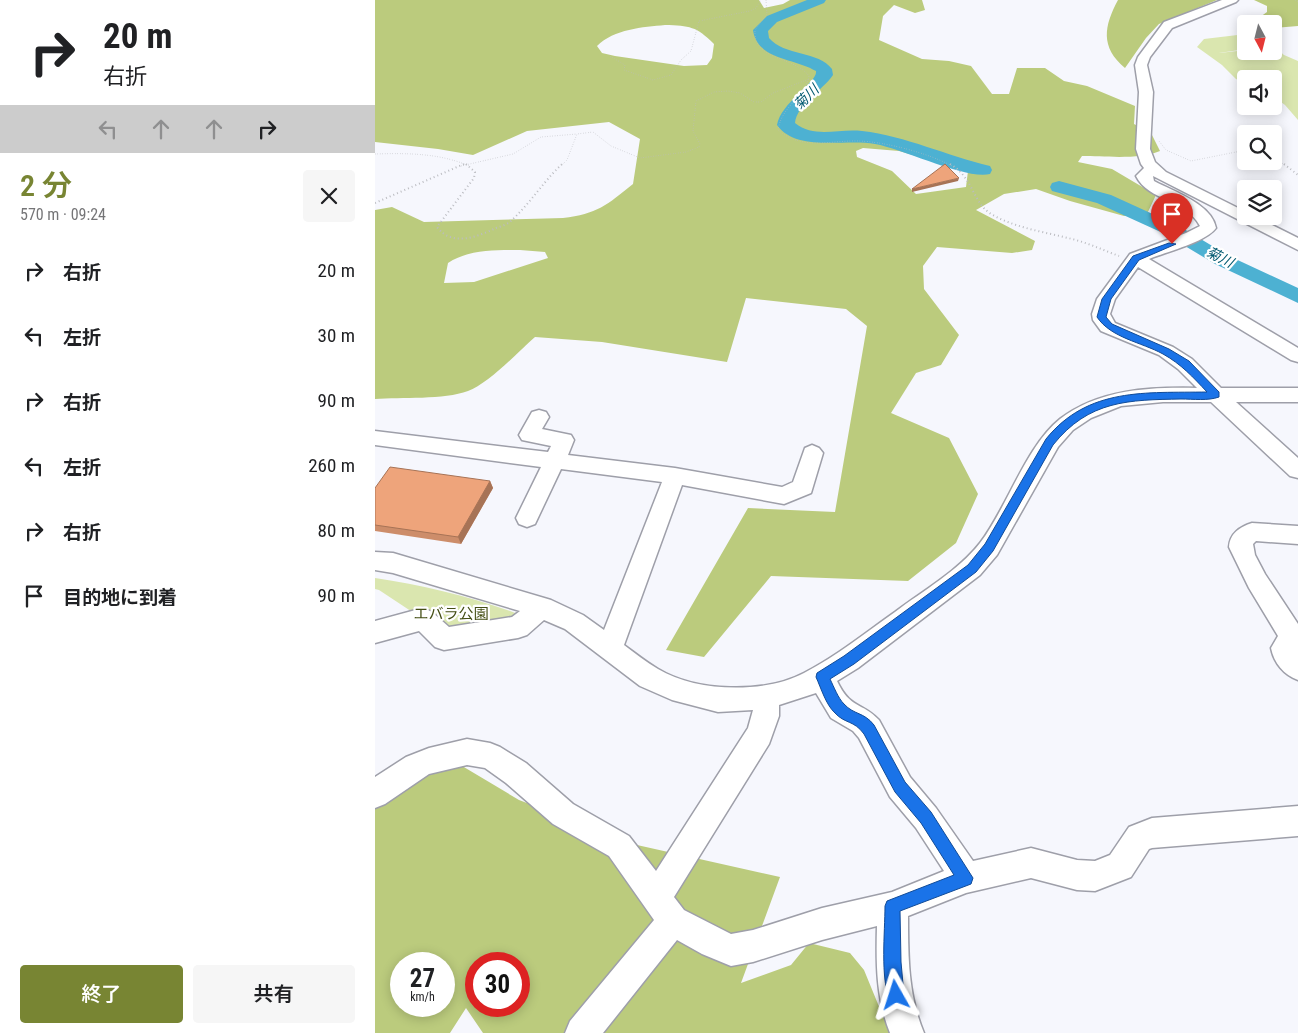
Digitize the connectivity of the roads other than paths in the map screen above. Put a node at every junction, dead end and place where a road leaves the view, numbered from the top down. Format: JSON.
{"nodes":[{"id":1,"x":1232,"y":0,"type":"edge"},
{"id":2,"x":1153,"y":169,"type":"junction"},
{"id":3,"x":1298,"y":244,"type":"edge"},
{"id":4,"x":1135,"y":260,"type":"junction"},
{"id":5,"x":1298,"y":356,"type":"edge"},
{"id":6,"x":1216,"y":395,"type":"junction"},
{"id":7,"x":1298,"y":395,"type":"edge"},
{"id":8,"x":539,"y":417,"type":"dead end"},
{"id":9,"x":375,"y":438,"type":"edge"},
{"id":10,"x":811,"y":454,"type":"dead end"},
{"id":11,"x":554,"y":461,"type":"junction"},
{"id":12,"x":1298,"y":470,"type":"edge"},
{"id":13,"x":675,"y":476,"type":"junction"},
{"id":14,"x":527,"y":518,"type":"dead end"},
{"id":15,"x":1298,"y":535,"type":"edge"},
{"id":16,"x":375,"y":561,"type":"edge"},
{"id":17,"x":542,"y":607,"type":"junction"},
{"id":18,"x":375,"y":632,"type":"edge"},
{"id":19,"x":1295,"y":639,"type":"edge"},
{"id":20,"x":610,"y":648,"type":"junction"},
{"id":21,"x":1298,"y":669,"type":"edge"},
{"id":22,"x":822,"y":677,"type":"junction"},
{"id":23,"x":766,"y":697,"type":"junction"},
{"id":24,"x":375,"y":794,"type":"edge"},
{"id":25,"x":1298,"y":821,"type":"edge"},
{"id":26,"x":965,"y":878,"type":"junction"},
{"id":27,"x":892,"y":906,"type":"junction"},
{"id":28,"x":665,"y":909,"type":"junction"},
{"id":29,"x":582,"y":1033,"type":"edge"},
{"id":30,"x":907,"y":1033,"type":"edge"}],
"edges":[{"from":1,"to":2,"type":"street"},
{"from":2,"to":3,"type":"street"},
{"from":2,"to":4,"type":"street"},
{"from":4,"to":5,"type":"street"},
{"from":4,"to":6,"type":"street"},
{"from":6,"to":7,"type":"street"},
{"from":6,"to":12,"type":"street"},
{"from":6,"to":22,"type":"street"},
{"from":8,"to":11,"type":"street"},
{"from":9,"to":11,"type":"street"},
{"from":10,"to":13,"type":"street"},
{"from":11,"to":13,"type":"street"},
{"from":11,"to":14,"type":"street"},
{"from":13,"to":20,"type":"street"},
{"from":15,"to":19,"type":"street"},
{"from":16,"to":17,"type":"street"},
{"from":17,"to":18,"type":"street"},
{"from":17,"to":20,"type":"street"},
{"from":19,"to":21,"type":"street"},
{"from":20,"to":23,"type":"street"},
{"from":22,"to":23,"type":"street"},
{"from":22,"to":26,"type":"street"},
{"from":23,"to":28,"type":"street"},
{"from":24,"to":28,"type":"street"},
{"from":25,"to":26,"type":"street"},
{"from":26,"to":27,"type":"street"},
{"from":27,"to":28,"type":"street"},
{"from":27,"to":30,"type":"street"},
{"from":28,"to":29,"type":"street"}]}
